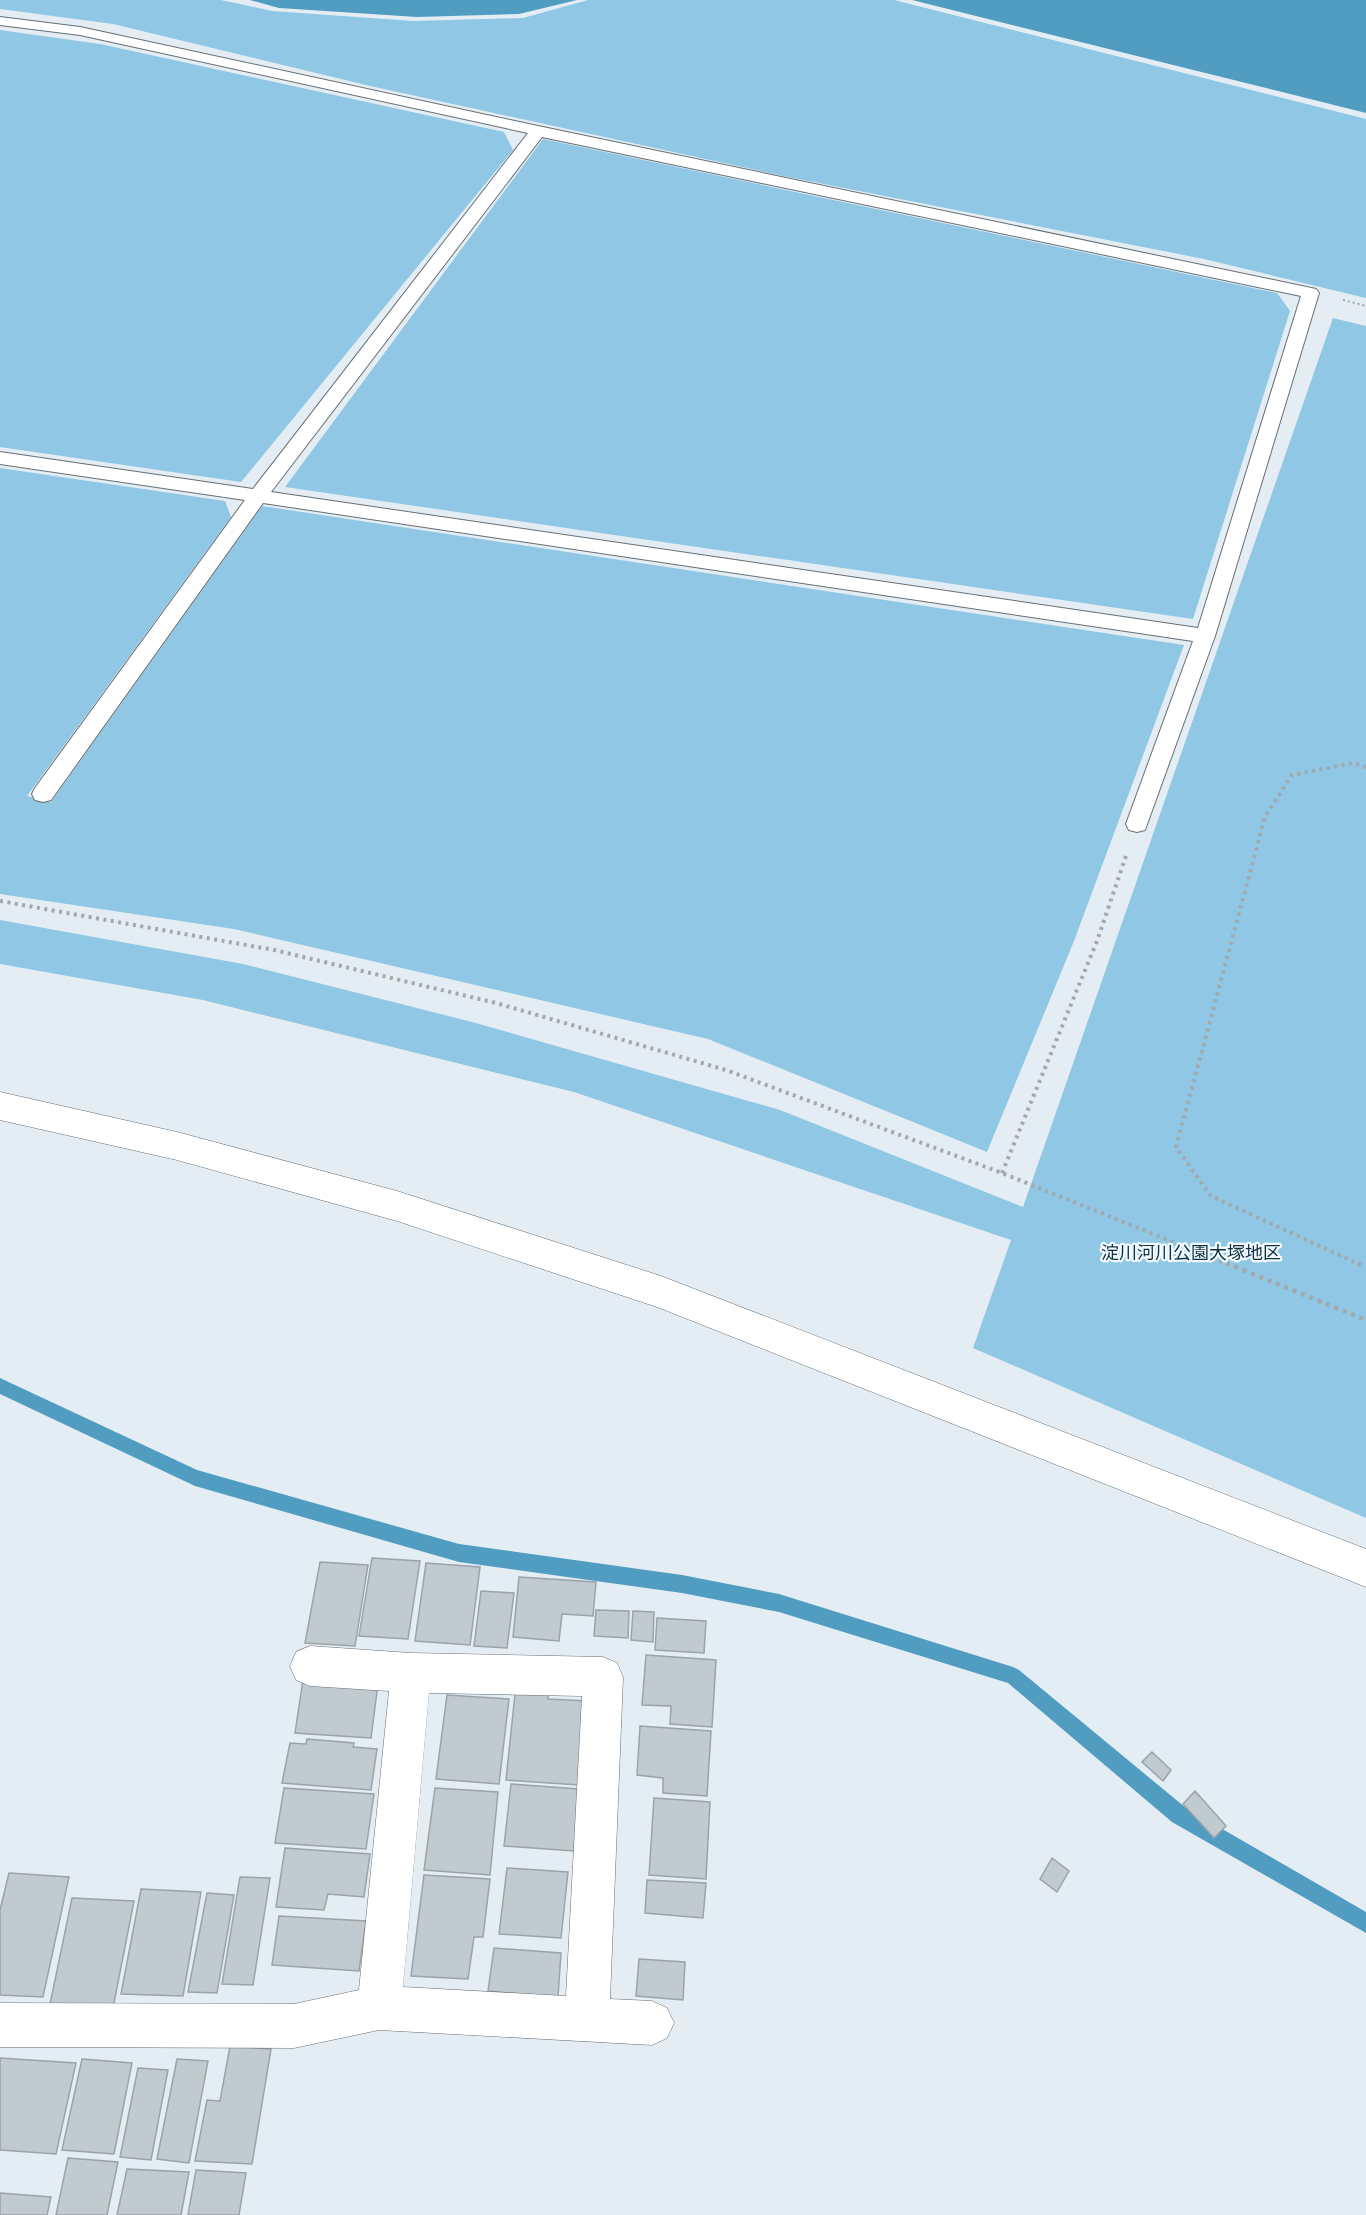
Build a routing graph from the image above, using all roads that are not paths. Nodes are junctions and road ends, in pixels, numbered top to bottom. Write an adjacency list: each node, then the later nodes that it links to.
1 (0, 21): 2 (lane)
2 (538, 131): 4 (lane); 5 (lane)
3 (0, 458): 4 (lane)
4 (258, 496): 5 (lane); 6 (lane)
5 (1205, 636): 7 (lane)
6 (43, 794)
7 (1137, 824)
8 (0, 1107): 9 (street)
9 (1366, 1568)
10 (310, 1666): 11 (street)
11 (411, 1673): 12 (street); 13 (street)
12 (379, 2008): 13 (street); 15 (street)
13 (587, 2019): 14 (street)
14 (652, 2023)
15 (0, 2025)

